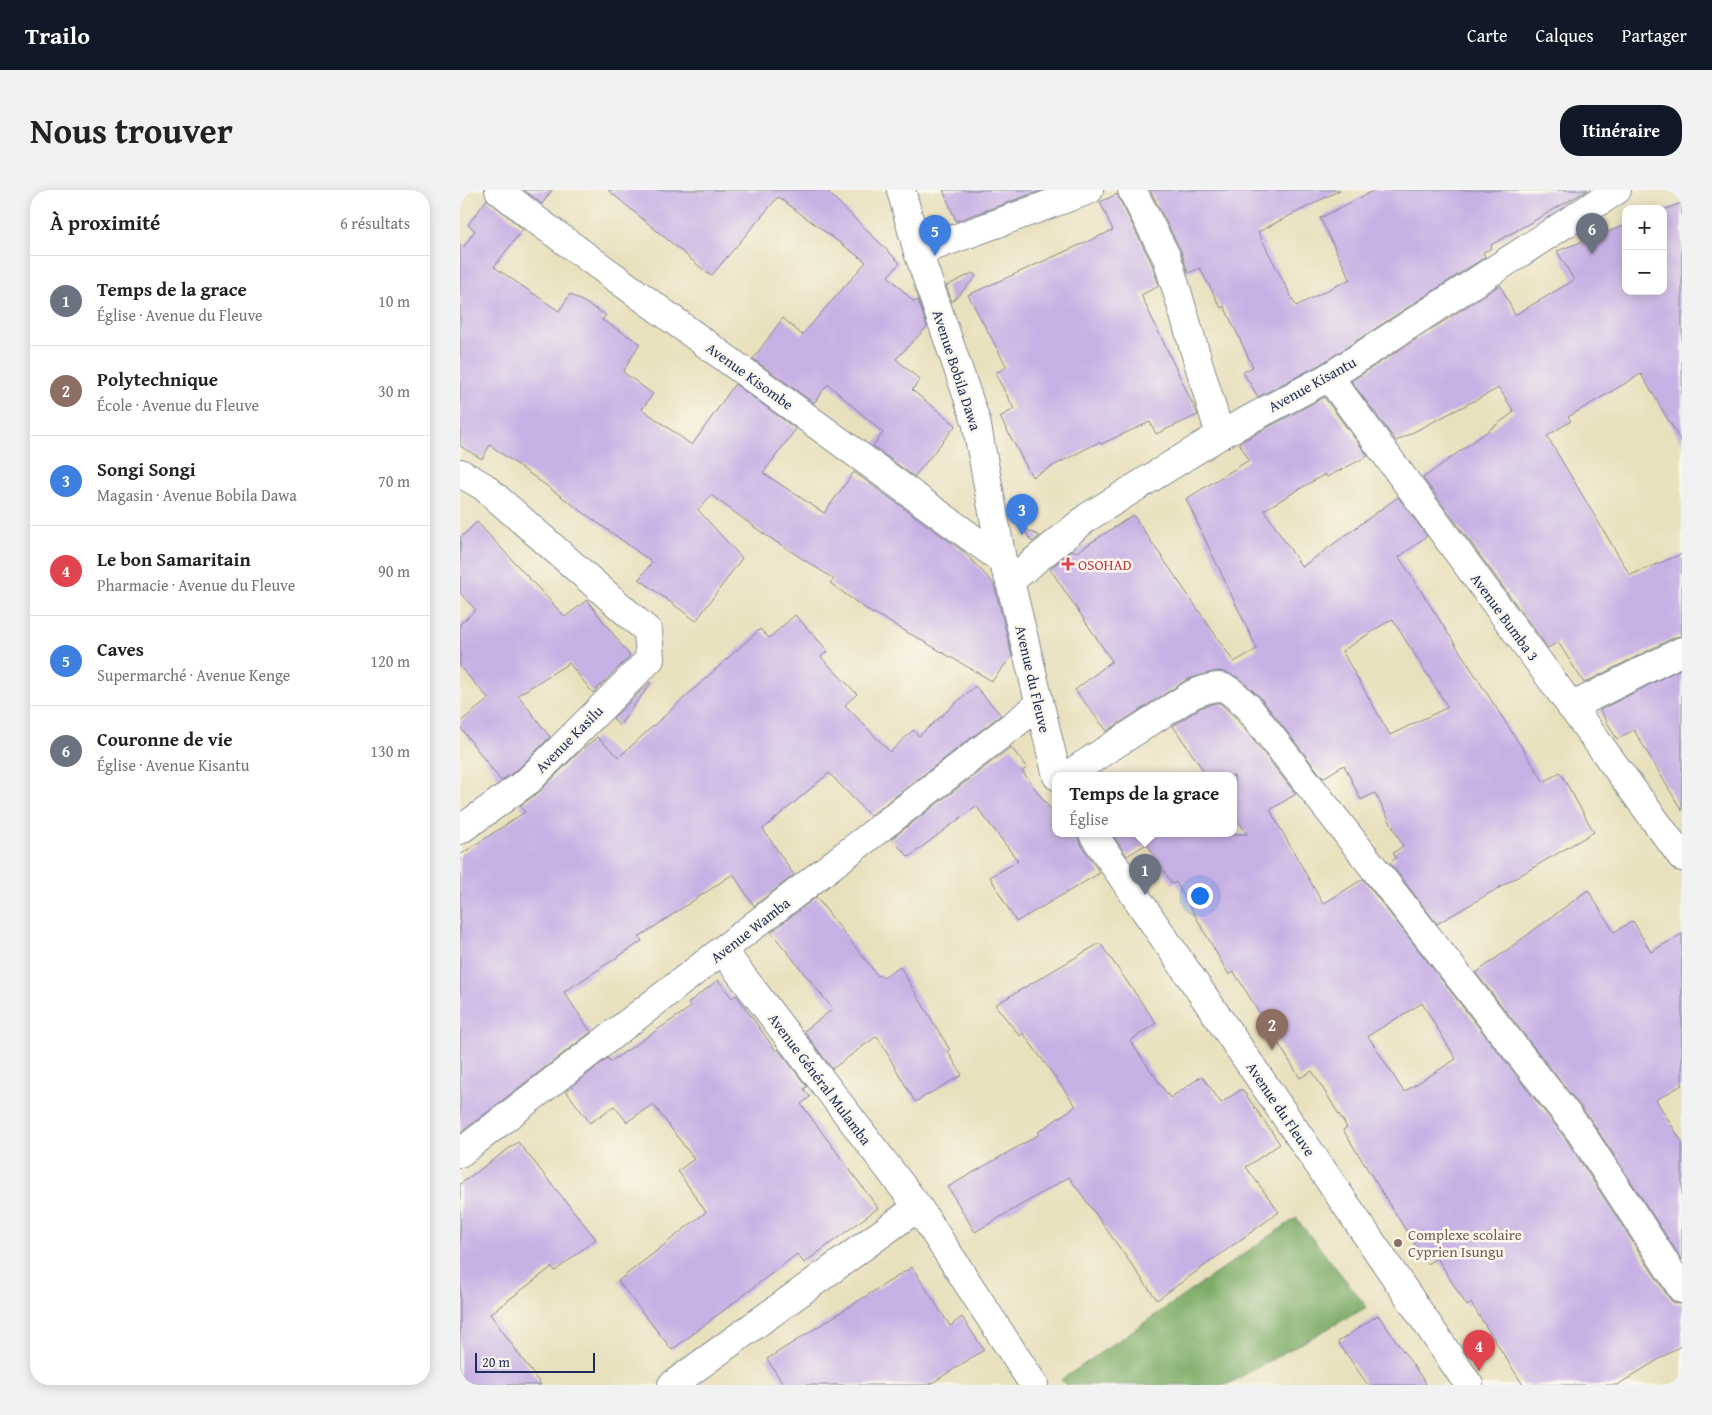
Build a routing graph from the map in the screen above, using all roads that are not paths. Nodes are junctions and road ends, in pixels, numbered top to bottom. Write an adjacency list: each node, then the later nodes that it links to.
1 (499, 190): 10 (street, Avenue Kisombe)
2 (901, 190): 6 (street, Avenue Bobila Dawa)
3 (1090, 190): 6 (street)
4 (1132, 190): 8 (street)
5 (1617, 190): 7 (street, Avenue Kisantu)
6 (918, 252): 10 (street, Avenue Bobila Dawa)
7 (1329, 377): 8 (street, Avenue Kisantu); 13 (street, Avenue Bumba 3)
8 (1220, 435): 10 (street, Avenue Kisantu)
9 (460, 473): 16 (street, Avenue Kasilu)
10 (1006, 571): 12 (street, Avenue du Fleuve)
11 (1682, 651): 13 (street)
12 (1039, 705): 14 (street, Avenue du Fleuve); 19 (street, Avenue Wamba)
13 (1571, 707): 18 (street, Avenue Bumba 3)
14 (1055, 772)
15 (1072, 772): 22 (street)
16 (460, 830)
17 (1095, 837): 25 (street, Avenue du Fleuve)
18 (1682, 857)
19 (723, 951): 20 (street, Avenue Wamba); 21 (street, Avenue Général Mulamba)
20 (460, 1153)
21 (918, 1208): 23 (street); 24 (street, Avenue Général Mulamba)
22 (1682, 1289)
23 (672, 1385)
24 (1034, 1385)
25 (1469, 1385)

